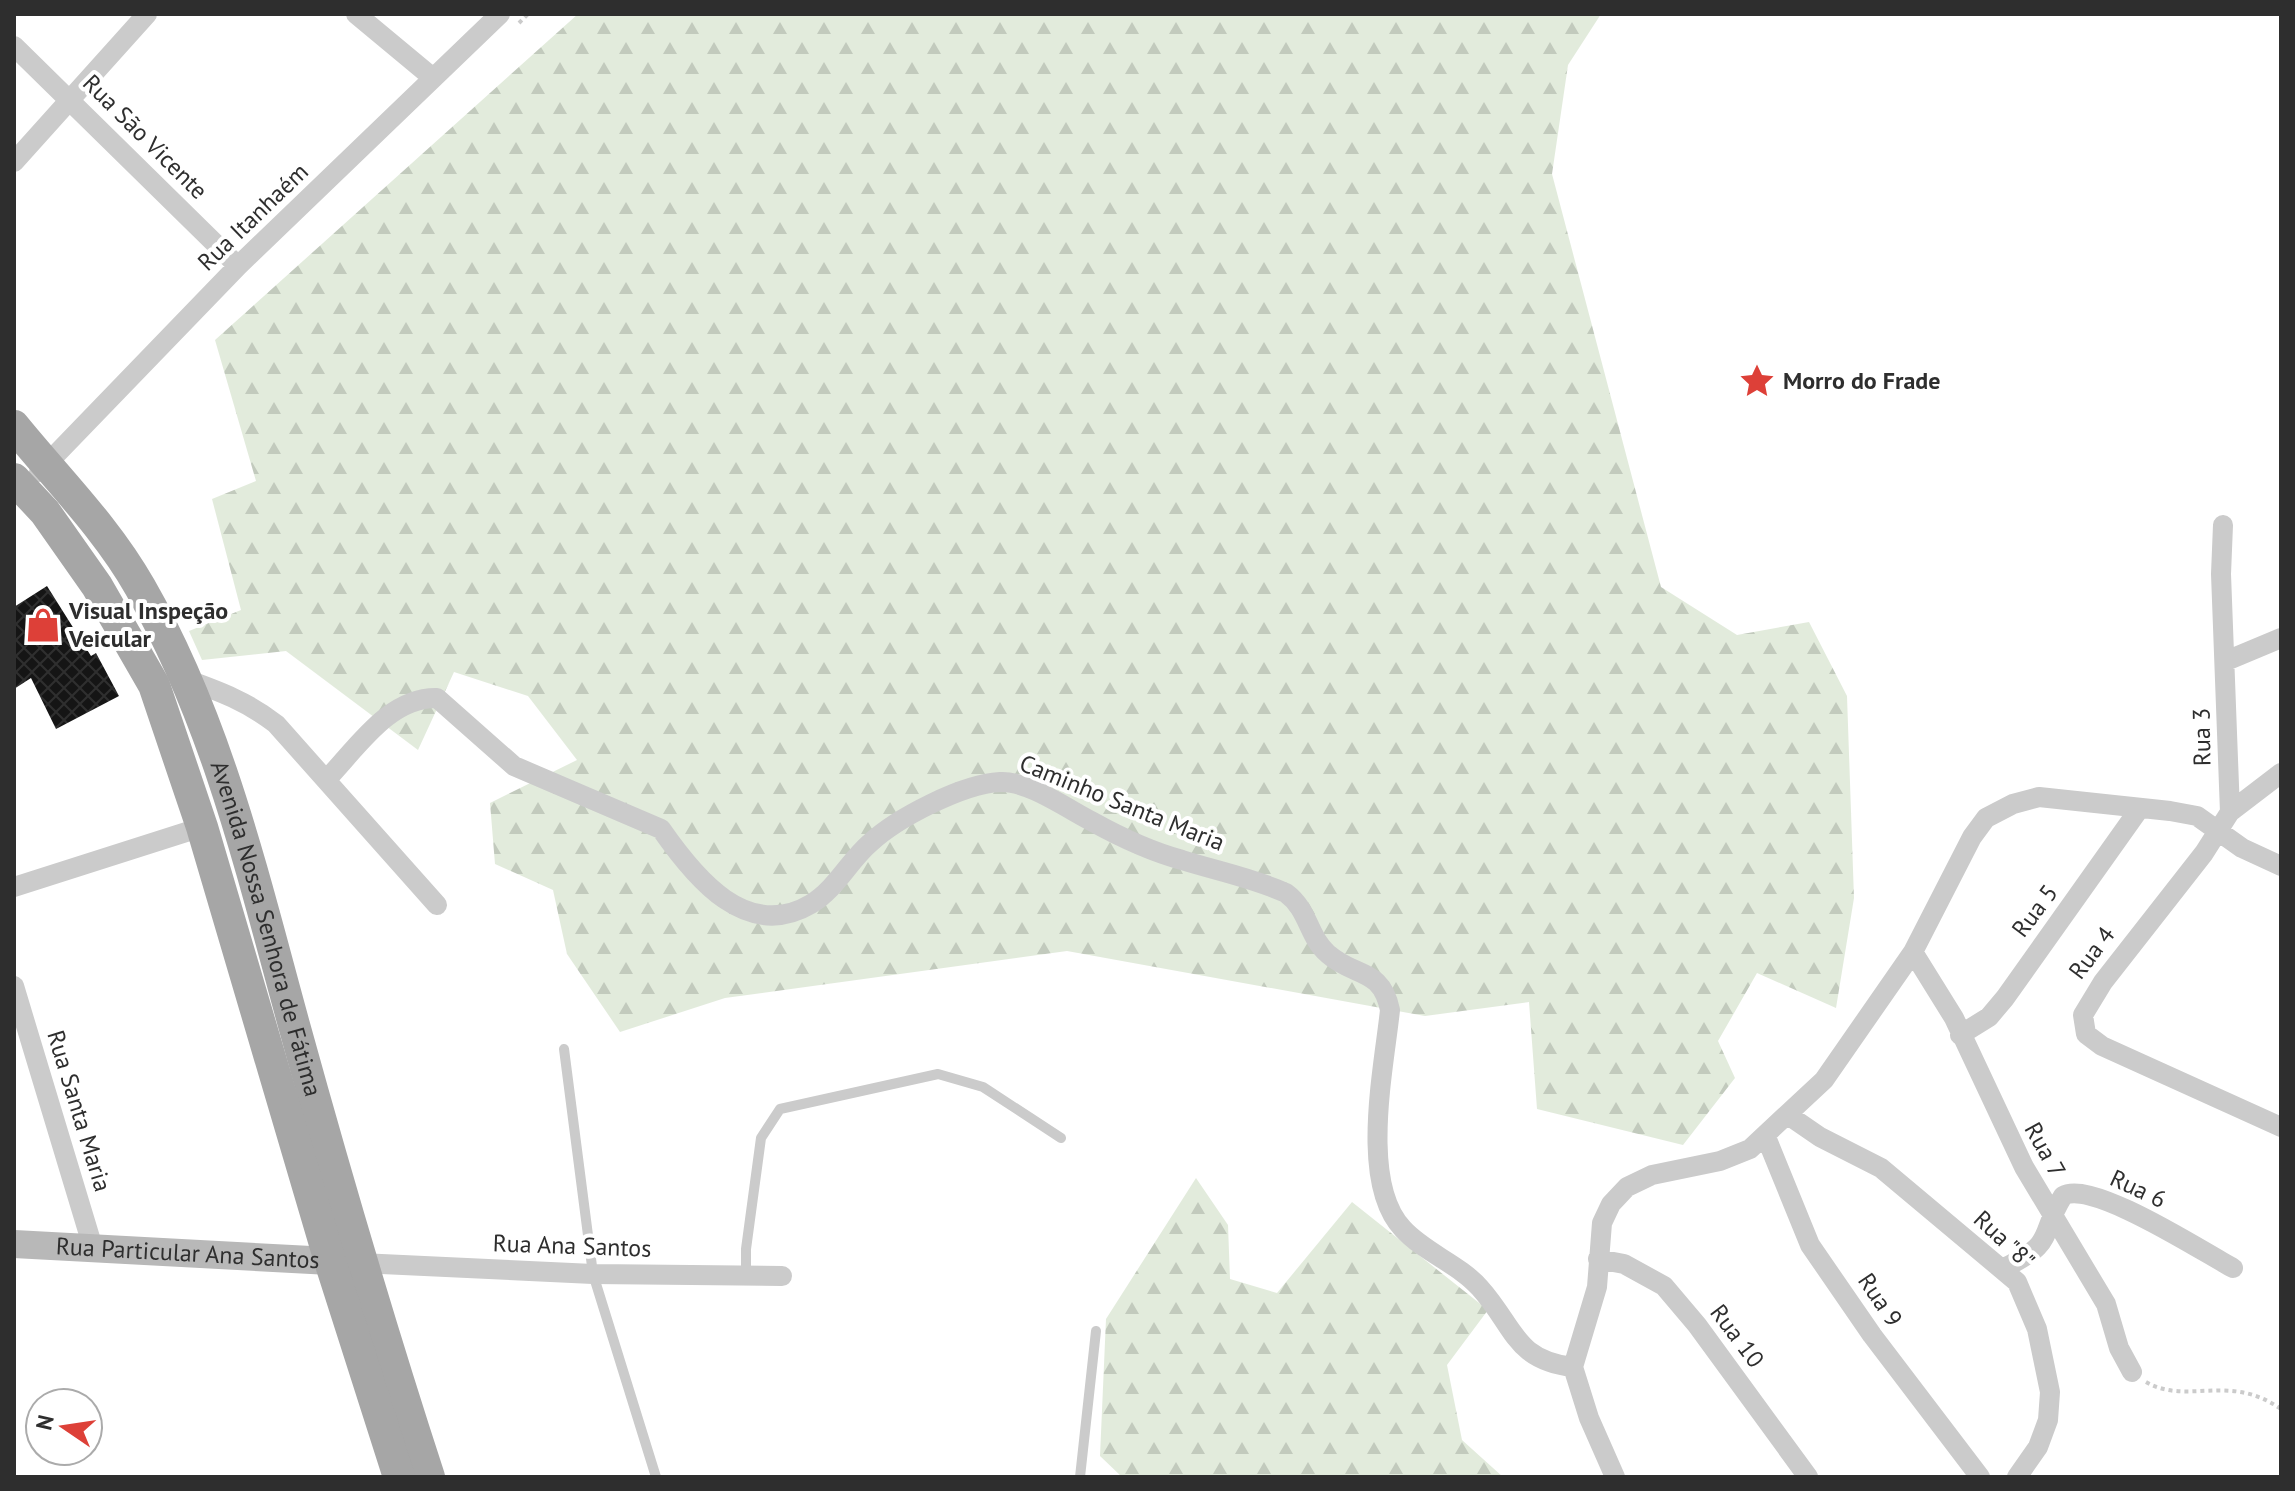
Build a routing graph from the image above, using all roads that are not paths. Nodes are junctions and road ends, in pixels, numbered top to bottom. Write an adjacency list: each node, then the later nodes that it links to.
1 (147, 14): 6 (street)
2 (356, 14): 5 (street)
3 (500, 14): 5 (street, Rua Itanhaém)
4 (14, 46): 6 (street, Rua São Vicente)
5 (433, 78): 8 (street, Rua Itanhaém)
6 (70, 99): 7 (street); 8 (street, Rua São Vicente)
7 (14, 162)
8 (238, 266): 10 (street, Rua Itanhaém)
9 (14, 426): 10 (main road, Avenida Nossa Senhora de Fátima)
10 (48, 464): 11 (street, Rua Itanhaém); 15 (main road, Avenida Nossa Senhora de Fátima)
11 (17, 489): 20 (main road, Avenida Nossa Senhora de Fátima)
12 (2223, 525): 14 (street, Rua 3)
13 (2281, 638): 14 (street)
14 (2226, 661): 19 (street, Rua 3)
15 (185, 679): 17 (street); 37 (main road, Avenida Nossa Senhora de Fátima)
16 (2281, 773): 19 (street)
17 (326, 780): 24 (street); 44 (street, Caminho Santa Maria)
18 (2140, 808): 21 (street); 25 (street); 27 (street, Rua 5)
19 (2230, 812): 21 (street, Rua 4)
20 (202, 827): 23 (street); 37 (main road, Avenida Nossa Senhora de Fátima)
21 (2219, 832): 22 (street); 30 (street, Rua 4)
22 (2281, 866)
23 (14, 887)
24 (437, 905)
25 (1913, 952): 27 (street, Rua 7); 29 (street)
26 (14, 986): 35 (street, Rua Santa Maria)
27 (1960, 1035): 33 (street, Rua 7)
28 (564, 1049): 40 (lane)
29 (1788, 1115): 31 (street); 38 (street, Rua "8")
30 (2281, 1127)
31 (1766, 1137): 36 (street); 52 (street, Rua 9)
32 (1061, 1138): 41 (lane)
33 (2054, 1216): 38 (street, Rua 6); 39 (street, Rua 6); 45 (street, Rua 7)
34 (14, 1244): 35 (main road, Rua Particular Ana Santos)
35 (94, 1251): 37 (main road, Rua Particular Ana Santos)
36 (1598, 1259): 44 (street); 51 (street, Rua 10)
37 (345, 1262): 40 (street, Rua Ana Santos); 46 (main road, Avenida Nossa Senhora de Fátima); 47 (main road, Avenida Nossa Senhora de Fátima)
38 (2004, 1268): 53 (street, Rua "8")
39 (2233, 1268)
40 (593, 1274): 41 (street, Rua Ana Santos); 48 (lane)
41 (746, 1275): 42 (street, Rua Ana Santos)
42 (782, 1276)
43 (1096, 1331): 49 (lane)
44 (1573, 1367): 50 (street)
45 (2132, 1372)
46 (399, 1477)
47 (429, 1477)
48 (656, 1477)
49 (1080, 1477)
50 (1615, 1477)
51 (1808, 1477)
52 (1980, 1477)
53 (2017, 1477)

